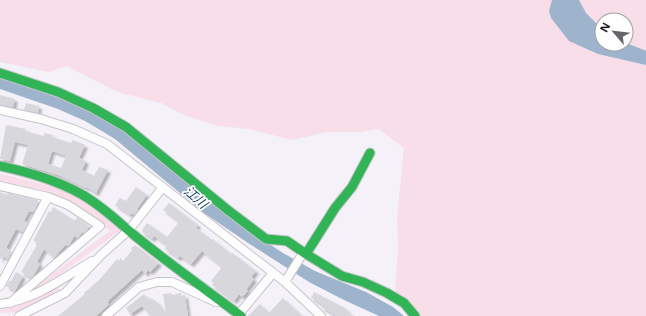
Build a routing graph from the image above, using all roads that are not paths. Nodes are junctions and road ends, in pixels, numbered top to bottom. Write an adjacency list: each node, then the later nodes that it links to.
1 (0, 73): 9 (street)
2 (0, 110): 6 (street)
3 (370, 153): 9 (street)
4 (0, 166): 8 (street)
5 (0, 186): 7 (street)
6 (163, 188): 8 (street); 11 (street)
7 (48, 198): 13 (street); 14 (street)
8 (129, 230): 10 (street); 16 (street)
9 (305, 253): 12 (street); 21 (street)
10 (102, 255): 14 (street); 18 (street)
11 (273, 273): 12 (street); 17 (street)
12 (286, 282): 20 (street)
13 (0, 286)
14 (10, 303): 15 (street)
15 (0, 304)
16 (230, 308): 17 (street); 19 (street)
17 (239, 315)
18 (19, 316)
19 (106, 316)
20 (321, 316)
21 (415, 316)

